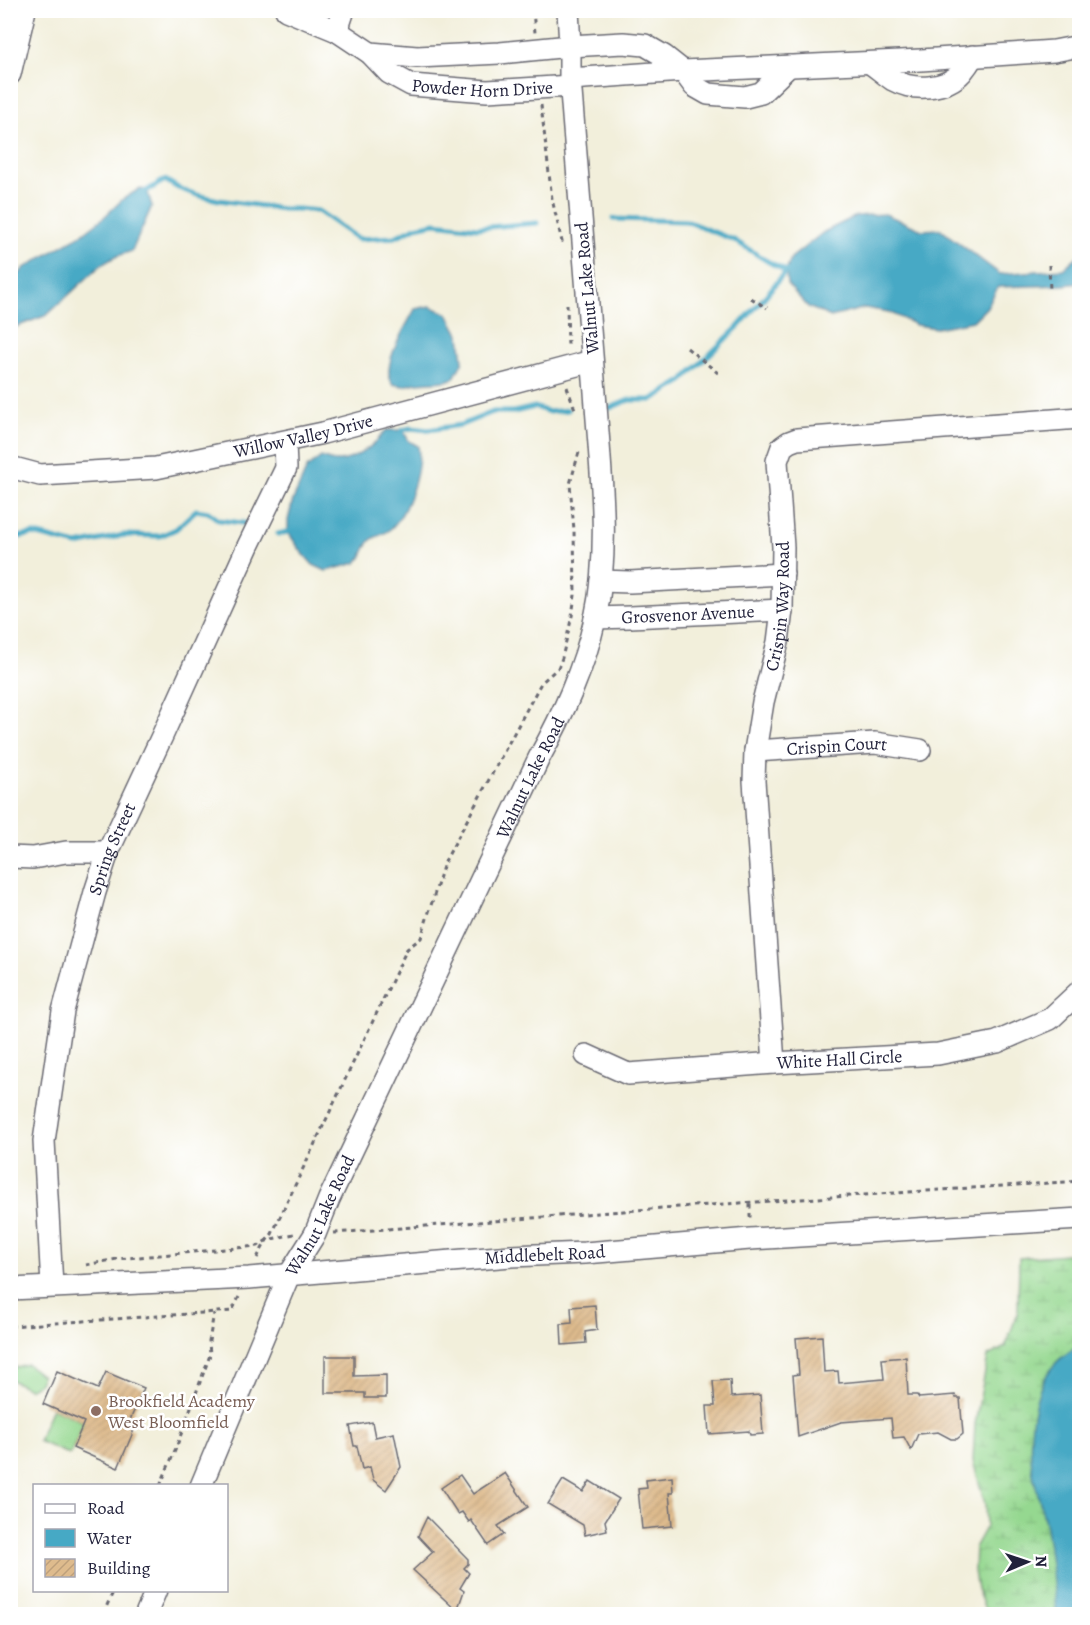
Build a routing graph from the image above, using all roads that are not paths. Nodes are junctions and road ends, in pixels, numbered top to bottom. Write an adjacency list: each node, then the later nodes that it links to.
1 (25, 10): 11 (street)
2 (286, 10): 5 (street, Powder Horn Drive)
3 (344, 10): 5 (street)
4 (568, 10): 6 (street, Walnut Lake Road)
5 (337, 31): 8 (street, Powder Horn Drive)
6 (570, 46): 8 (street, Powder Horn Drive); 10 (street, Powder Horn Drive); 12 (street, Walnut Lake Road)
7 (1080, 46): 9 (street, Powder Horn Drive)
8 (370, 53): 12 (street, Powder Horn Drive)
9 (789, 66): 10 (street, Powder Horn Drive); 10 (street, Powder Horn Drive)
10 (683, 71): 12 (street, Powder Horn Drive)
11 (10, 74)
12 (570, 82): 13 (street, Walnut Lake Road)
13 (592, 361): 15 (street, Willow Valley Drive); 18 (street, Walnut Lake Road)
14 (1080, 418): 17 (street, Crispin Way Road)
15 (285, 442): 16 (street, Willow Valley Drive); 23 (street, Spring Street)
16 (10, 467)
17 (783, 574): 18 (street, Grosvenor Avenue); 19 (street, Crispin Way Road)
18 (601, 581): 20 (street, Walnut Lake Road)
19 (782, 610): 20 (street, Grosvenor Avenue); 22 (street, Crispin Way Road)
20 (595, 618): 29 (street, Walnut Lake Road)
21 (920, 750): 22 (street, Crispin Court)
22 (755, 751): 27 (street, Crispin Way Road)
23 (108, 852): 24 (street); 30 (street, Spring Street)
24 (10, 857)
25 (1080, 991): 27 (street, White Hall Circle)
26 (586, 1055): 27 (street, White Hall Circle)
27 (774, 1063)
28 (1080, 1219): 29 (street, Middlebelt Road)
29 (289, 1275): 30 (street, Middlebelt Road); 32 (street, Walnut Lake Road)
30 (52, 1286): 31 (street, Middlebelt Road)
31 (10, 1289)
32 (201, 1484)
33 (155, 1592): 34 (street)
34 (146, 1614)

